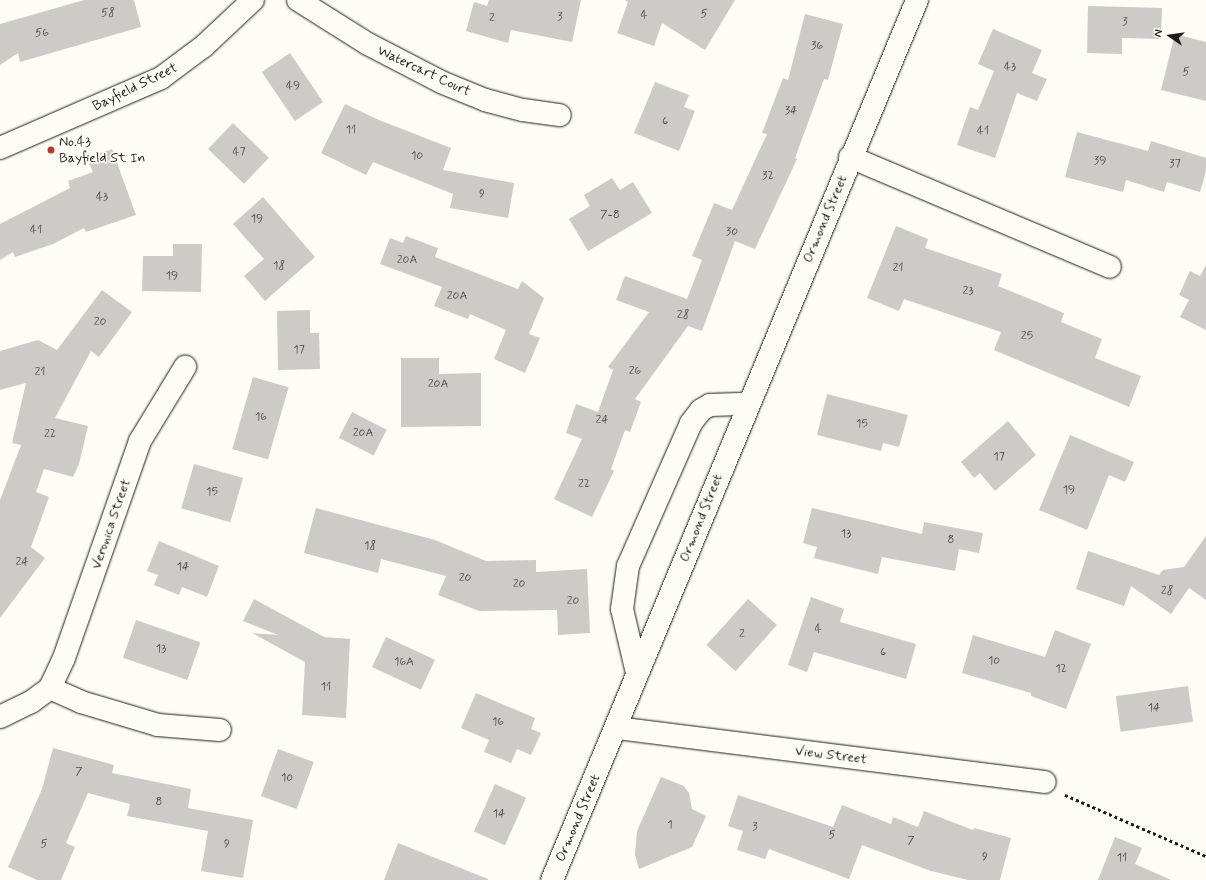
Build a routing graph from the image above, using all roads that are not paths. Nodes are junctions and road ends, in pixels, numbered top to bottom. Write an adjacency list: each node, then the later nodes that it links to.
1 (253, 0): 5 (street, Bayfield Street)
2 (298, 0): 4 (street, Watercart Court)
3 (917, 0): 6 (street, Ormond Street)
4 (560, 115)
5 (0, 148)
6 (850, 157): 7 (street, Ormond Street); 9 (street, Ormond Street)
7 (1110, 268)
8 (185, 367): 11 (street, Veronica Street)
9 (748, 404): 10 (street, Ormond Street); 10 (street)
10 (637, 673): 13 (street, Ormond Street)
11 (50, 688): 12 (street, Veronica Street); 14 (street)
12 (0, 717)
13 (617, 728): 15 (street, View Street); 16 (street, Ormond Street)
14 (220, 730)
15 (1045, 782)
16 (552, 880)

